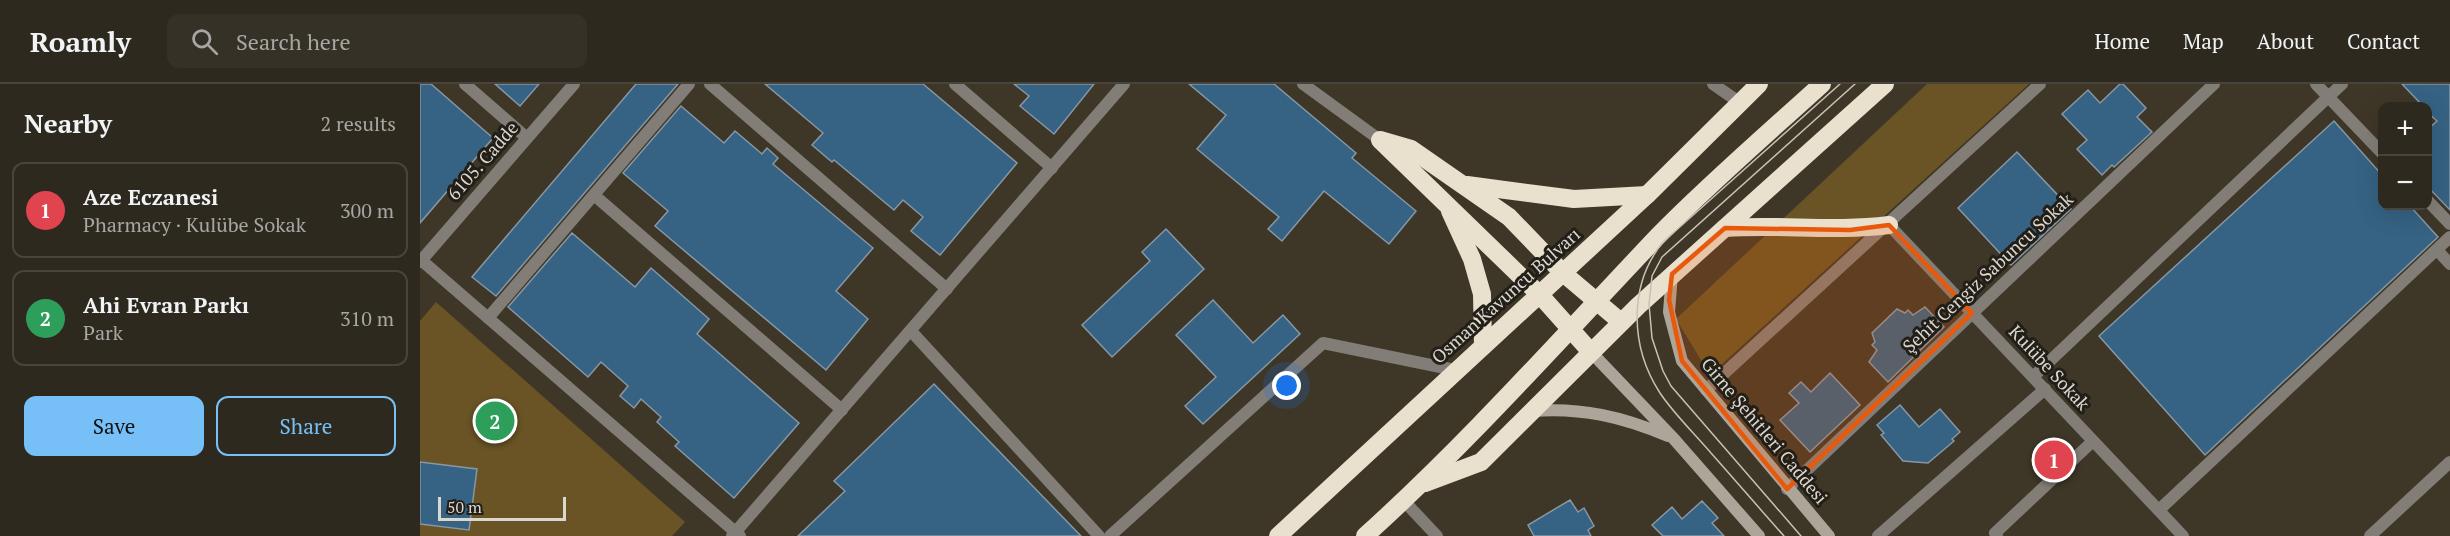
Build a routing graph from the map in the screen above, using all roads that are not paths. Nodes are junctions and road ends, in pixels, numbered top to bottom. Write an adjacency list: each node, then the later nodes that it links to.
1 (465, 84): 18 (street)
2 (574, 84): 18 (street, 6105. Cadde)
3 (689, 84): 23 (street)
4 (710, 84): 36 (street)
5 (955, 84): 21 (street)
6 (1124, 84): 21 (street)
7 (1303, 84): 19 (street)
8 (1713, 84): 17 (street)
9 (1759, 84): 17 (highway, Osman Kavuncu Bulvarı)
10 (1822, 84): 38 (highway)
11 (1885, 84): 29 (highway)
12 (2040, 84): 28 (street)
13 (2214, 84): 39 (street, Şehit Cengiz Sabuncu Sokak)
14 (2316, 84): 16 (street)
15 (2342, 84): 16 (street)
16 (2329, 97): 20 (street); 47 (street)
17 (1739, 102): 24 (highway, Osman Kavuncu Bulvarı)
18 (527, 138): 32 (street, 6105. Cadde)
19 (1380, 140): 22 (highway); 25 (highway)
20 (2378, 149)
21 (1052, 168): 36 (street)
22 (1462, 184): 24 (highway); 34 (highway)
23 (594, 195): 40 (street); 50 (street)
24 (1647, 195): 34 (highway, Osman Kavuncu Bulvarı)
25 (1448, 204): 37 (highway); 44 (highway)
26 (2432, 206): 27 (street)
27 (2450, 224)
28 (1889, 225): 29 (highway); 39 (street, Kulübe Sokak); 49 (street)
29 (1725, 228): 35 (highway)
30 (2450, 237): 31 (street)
31 (2437, 250): 33 (street); 58 (street)
32 (420, 261): 40 (street)
33 (2450, 264)
34 (1563, 273): 37 (highway, Osman Kavuncu Bulvarı); 38 (highway)
35 (1672, 274): 41 (highway); 49 (street, Girne Şehitleri Caddesi)
36 (947, 289): 43 (street)
37 (1540, 295): 42 (highway); 44 (highway, Osman Kavuncu Bulvarı)
38 (1599, 302): 41 (highway); 42 (highway)
39 (1972, 313): 47 (street, Kulübe Sokak); 56 (street, Şehit Cengiz Sabuncu Sokak)
40 (488, 318): 60 (street)
41 (1621, 322): 45 (highway)
42 (1571, 330): 45 (highway); 55 (highway)
43 (910, 331): 50 (street); 61 (street)
44 (1483, 344): 46 (highway, Osman Kavuncu Bulvarı)
45 (1590, 351): 51 (highway); 52 (street)
46 (1455, 370): 62 (street); 63 (highway, Osman Kavuncu Bulvarı)
47 (2033, 377): 48 (street, Kulübe Sokak)
48 (2045, 389): 53 (street, Kulübe Sokak); 68 (street)
49 (1706, 390): 56 (street, Girne Şehitleri Caddesi)
50 (842, 410): 60 (street)
51 (1532, 411): 52 (street); 55 (highway)
52 (1674, 439): 66 (street)
53 (2093, 441): 58 (street, Kulübe Sokak); 59 (street)
54 (2450, 462): 70 (street)
55 (1419, 485): 57 (highway)
56 (1787, 489): 67 (street, Girne Şehitleri Caddesi)
57 (1404, 501): 64 (highway); 65 (street)
58 (2159, 510): 69 (street, Kulübe Sokak)
59 (1996, 534)
60 (736, 535)
61 (1099, 536)
62 (1110, 536)
63 (1278, 536)
64 (1365, 536)
65 (1437, 536)
66 (1759, 536)
67 (1829, 536)
68 (1878, 536)
69 (2183, 536)
70 (2370, 536)

